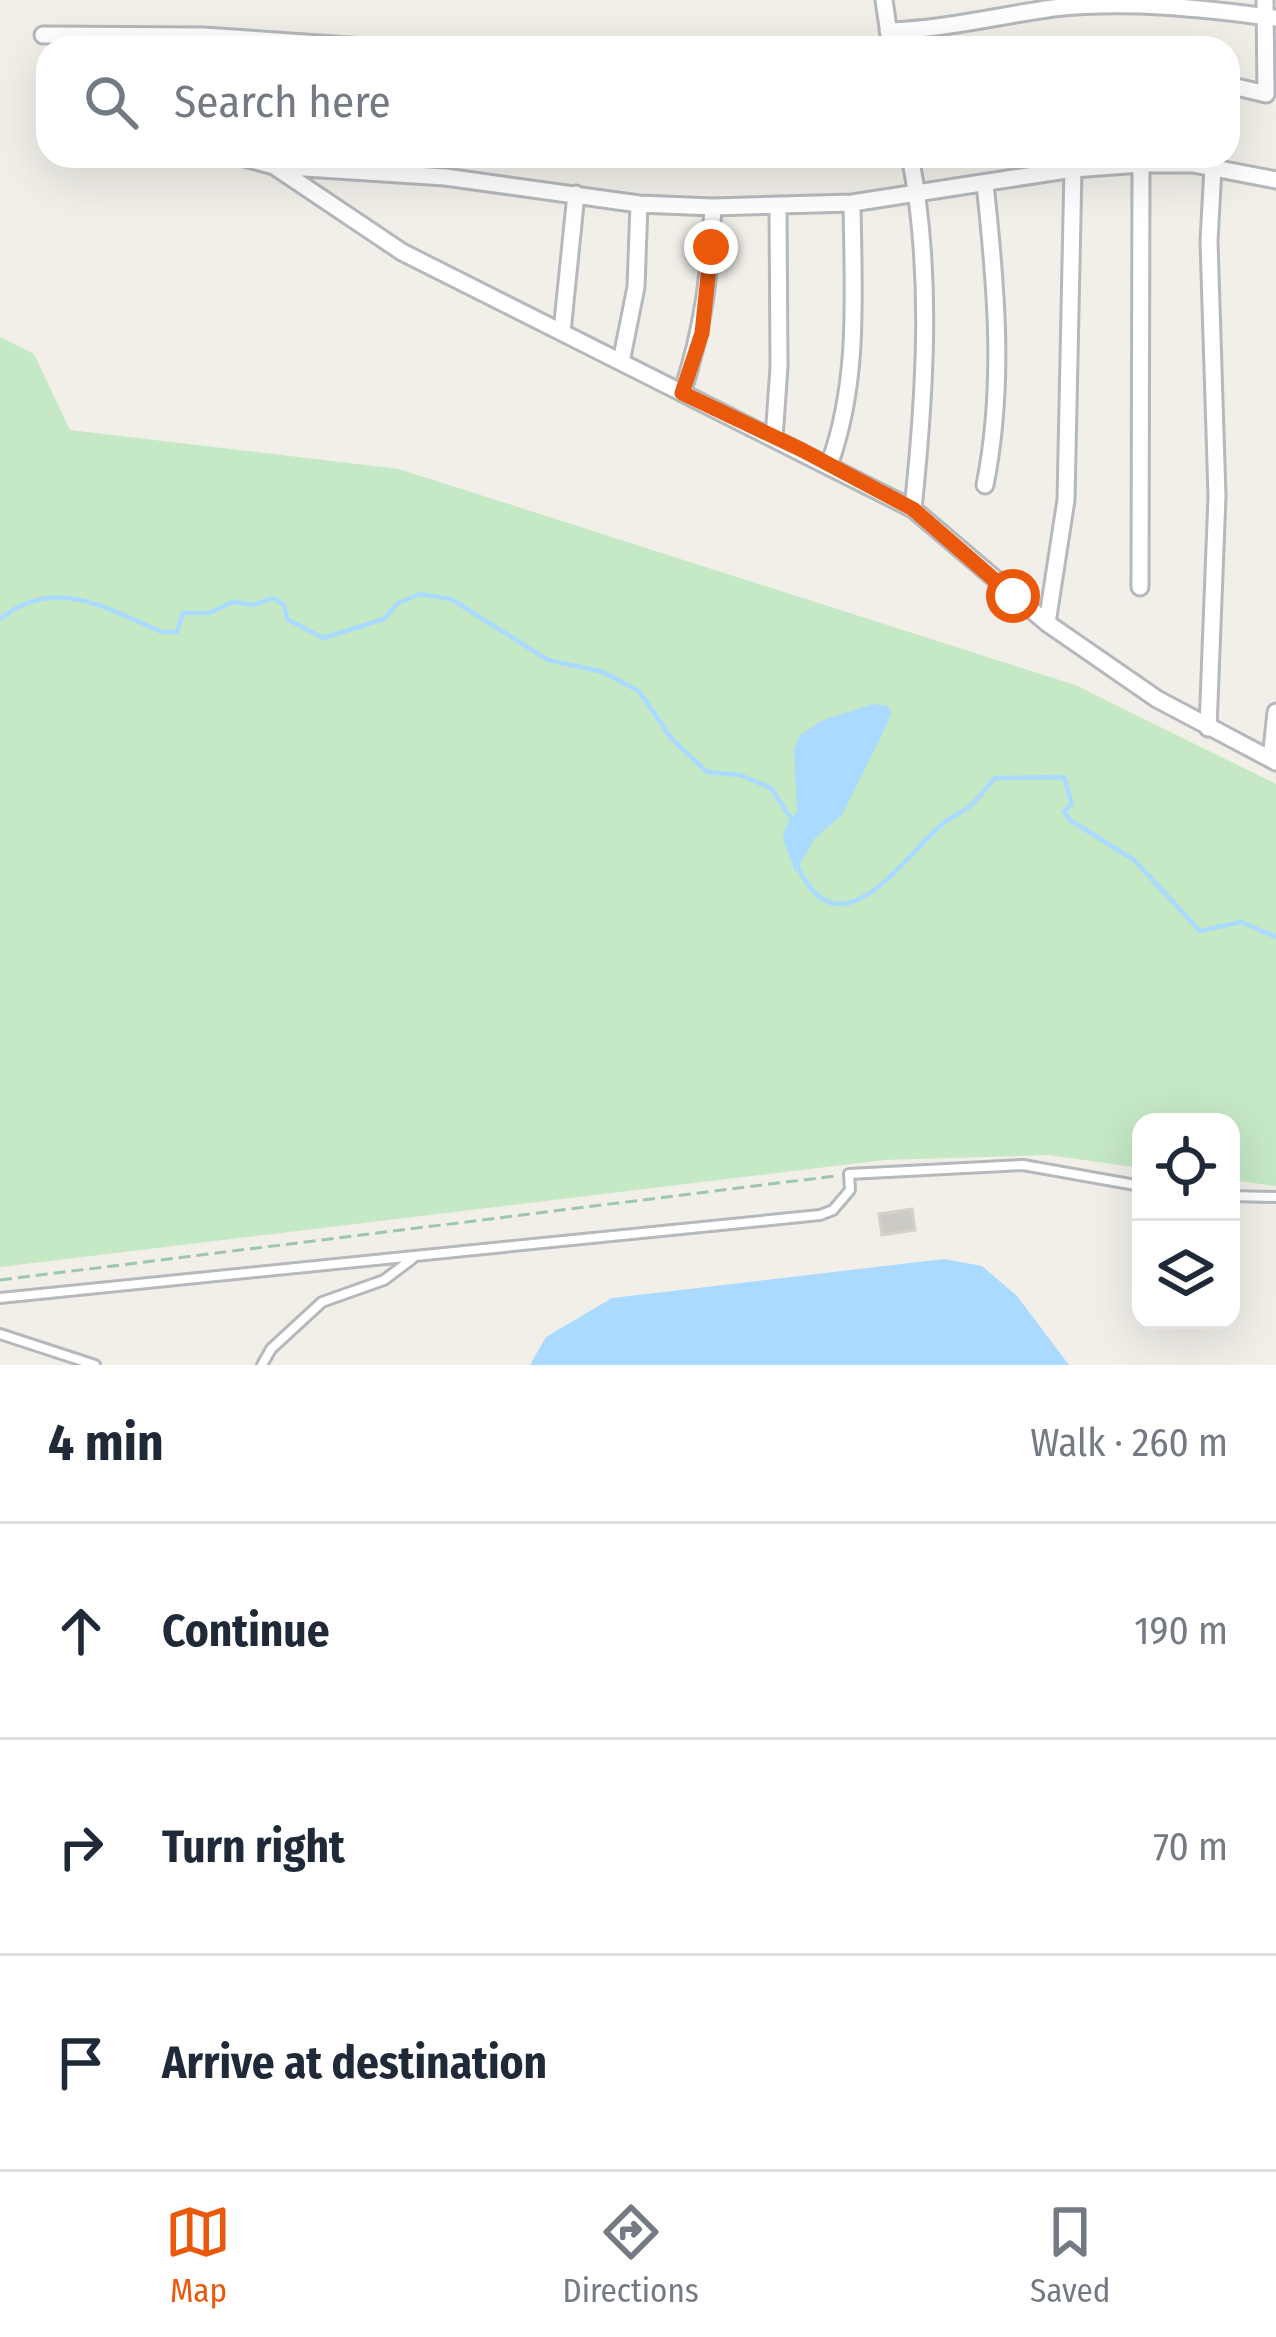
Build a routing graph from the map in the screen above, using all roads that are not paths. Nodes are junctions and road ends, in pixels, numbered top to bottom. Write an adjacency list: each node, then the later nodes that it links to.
1 (884, 0): 5 (street)
2 (1269, 12): 6 (street); 8 (street)
3 (43, 35): 4 (street)
4 (202, 36)
5 (889, 36)
6 (903, 36)
7 (1240, 88): 8 (street)
8 (1271, 94)
9 (277, 168): 25 (street)
10 (308, 168): 19 (street)
11 (913, 168): 20 (street)
12 (1096, 168): 16 (street)
13 (1141, 168): 32 (street)
14 (1213, 168): 35 (street)
15 (1218, 168): 17 (street)
16 (1073, 170): 18 (street); 33 (street)
17 (1276, 180)
18 (985, 184): 20 (street); 30 (street)
19 (575, 194): 22 (street); 25 (street)
20 (918, 194): 21 (street); 31 (street)
21 (852, 203): 24 (street); 29 (street)
22 (640, 205): 23 (street); 26 (street)
23 (713, 207): 24 (street); 27 (street)
24 (778, 207): 28 (street)
25 (562, 332): 26 (street)
26 (621, 362): 27 (street)
27 (682, 393): 28 (street)
28 (774, 438): 29 (street)
29 (829, 465): 31 (street)
30 (985, 485)
31 (913, 509): 33 (street)
32 (1140, 587)
33 (1047, 623): 35 (street)
34 (1276, 712): 36 (street)
35 (1208, 728): 36 (street)
36 (1273, 761)
37 (1132, 1184): 40 (lane)
38 (1240, 1196): 39 (lane)
39 (1276, 1197)
40 (414, 1258): 41 (lane); 44 (lane)
41 (0, 1298)
42 (0, 1334): 43 (lane)
43 (95, 1365)
44 (262, 1365)

